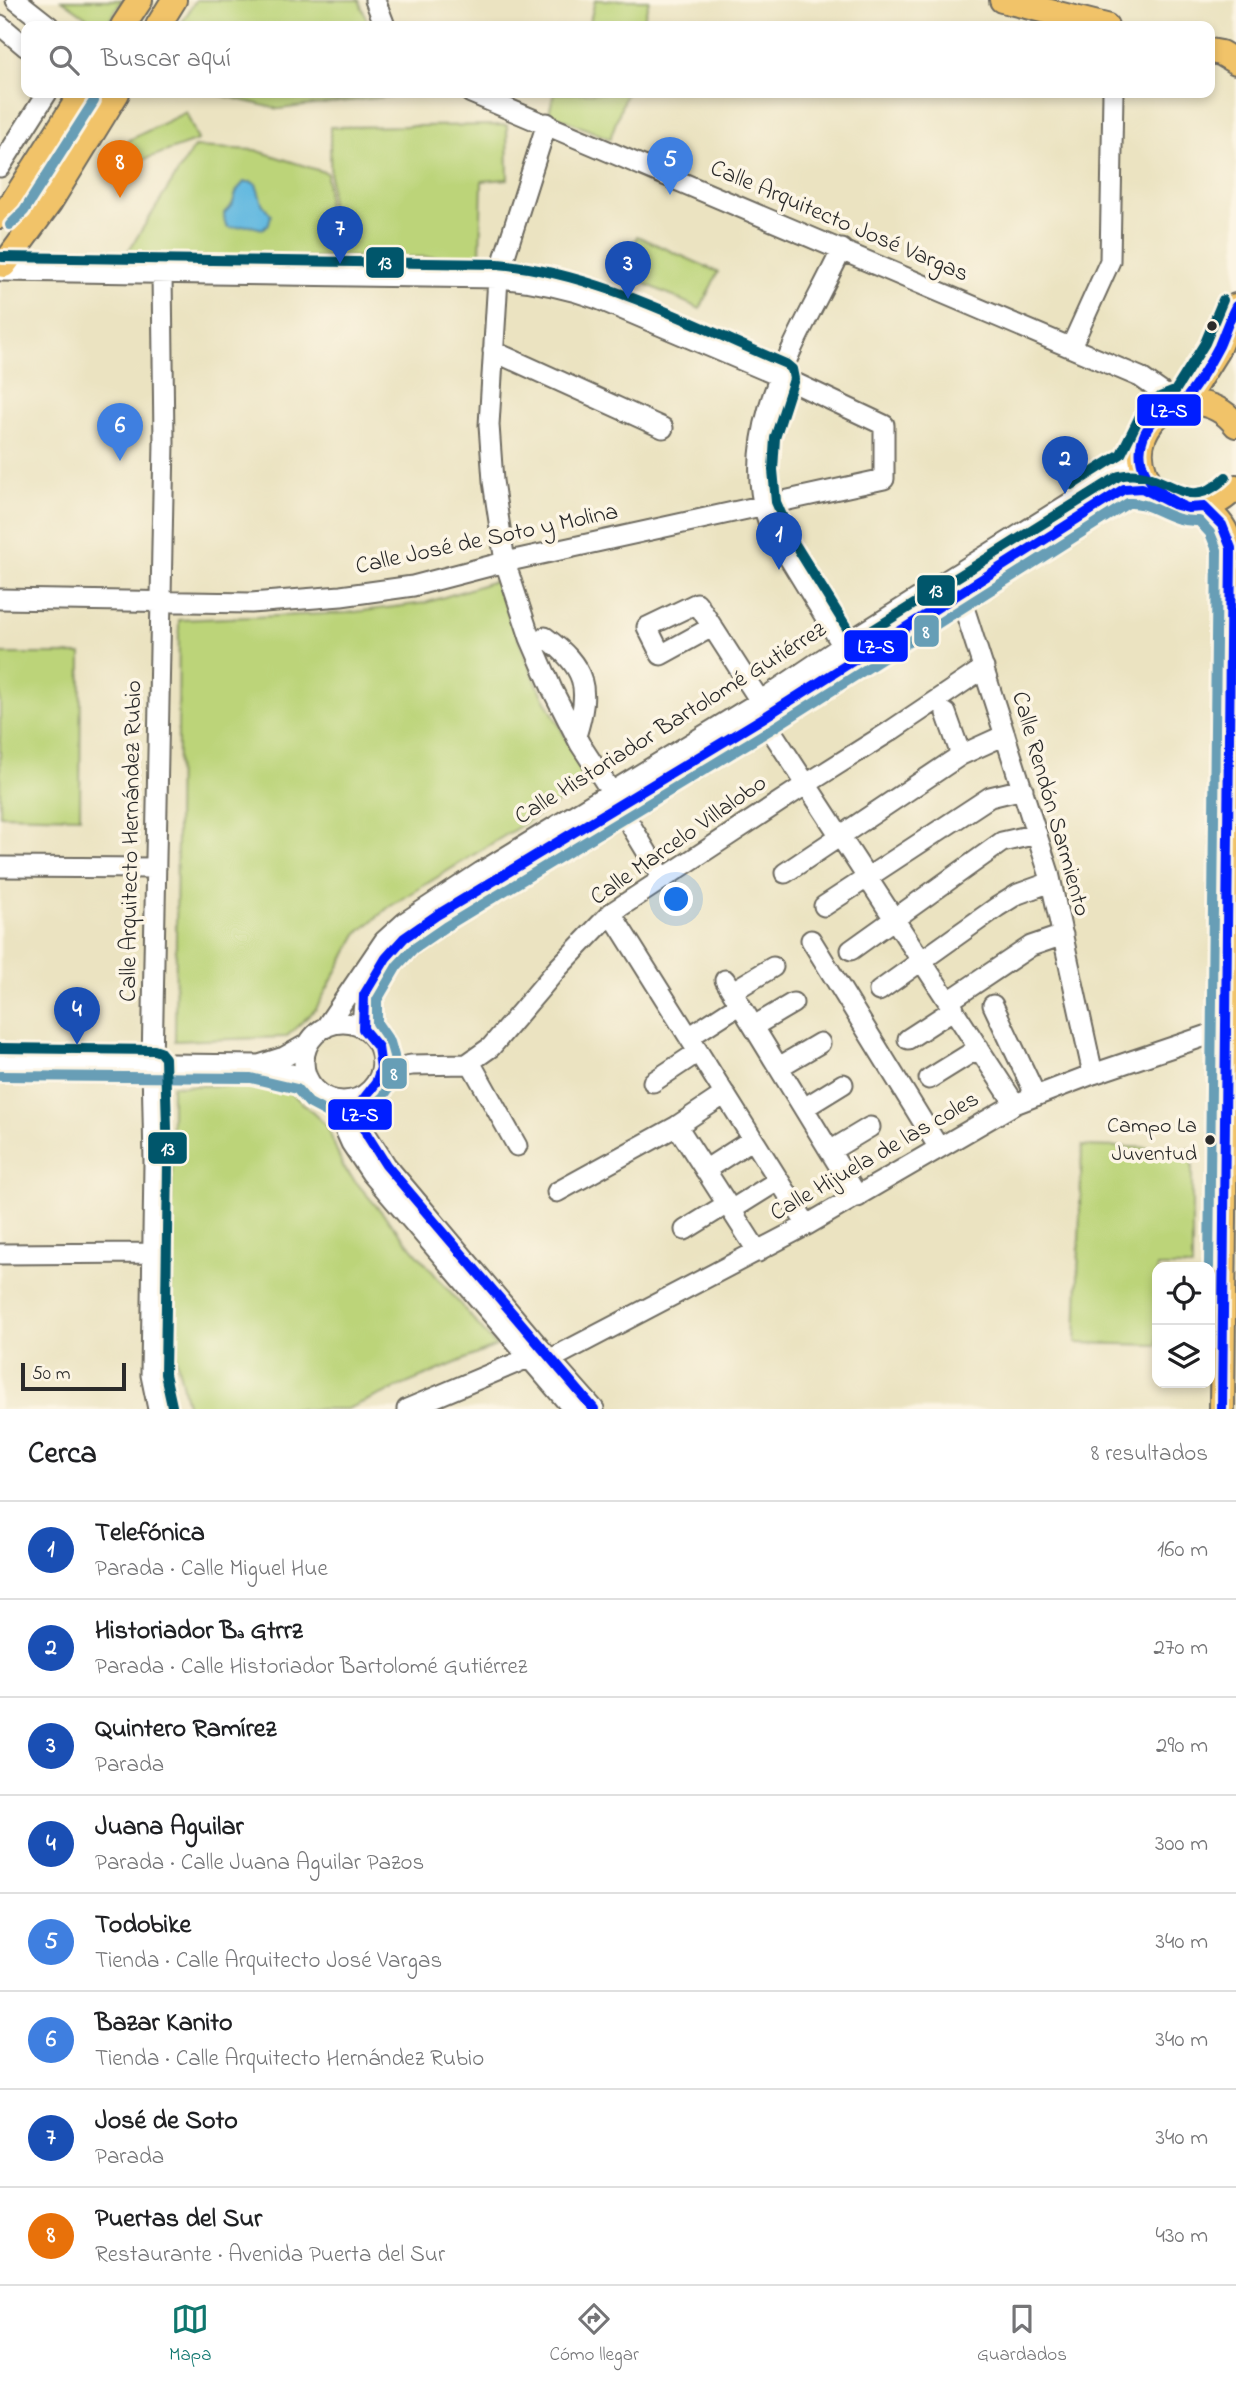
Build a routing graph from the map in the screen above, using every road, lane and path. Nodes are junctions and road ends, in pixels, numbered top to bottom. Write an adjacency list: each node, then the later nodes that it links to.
1 (16, 0): 6 (street)
2 (140, 0): 7 (main road)
3 (174, 0): 8 (main road)
4 (374, 0): 9 (street)
5 (1002, 0): 10 (main road)
6 (43, 21)
7 (126, 21)
8 (161, 21)
9 (383, 21)
10 (1086, 21)
11 (0, 24): 12 (street)
12 (21, 43)
13 (44, 98): 19 (street)
14 (79, 98): 20 (main road)
15 (114, 98): 22 (main road)
16 (484, 98): 18 (street, Calle Arquitecto José Vargas)
17 (1113, 98): 26 (street)
18 (547, 123): 21 (street, Calle Arquitecto José Vargas); 24 (street)
19 (0, 167)
20 (0, 216)
21 (842, 249): 26 (street, Calle Arquitecto José Vargas); 28 (street)
22 (2, 263): 23 (street)
23 (162, 274): 24 (street); 42 (street, Calle Arquitecto Hernández Rubio)
24 (498, 278): 27 (street); 28 (street)
25 (1236, 306): 30 (main road)
26 (1071, 347): 29 (street, Calle Arquitecto José Vargas)
27 (493, 351): 33 (street); 39 (street)
28 (780, 377): 37 (street); 37 (street, Calle José de Soto y Molina)
29 (1140, 377): 30 (street, Calle Arquitecto José Vargas); 31 (street)
30 (1182, 404): 31 (main road); 32 (main road)
31 (1153, 422): 34 (main road)
32 (1236, 425)
33 (663, 428)
34 (1141, 447): 36 (main road); 45 (street, Calle Historiador Bartolomé Gutiérrez)
35 (1236, 487): 38 (main road)
36 (1160, 496): 38 (main road); 40 (street, Calle Historiador Bartolomé Gutiérrez)
37 (762, 506): 39 (street, Calle José de Soto y Molina); 45 (street)
38 (1204, 507): 79 (main road)
39 (505, 562): 42 (street, Calle José de Soto y Molina); 50 (street)
40 (959, 592): 45 (street, Calle Historiador Bartolomé Gutiérrez); 46 (street, Calle Rendón Sarmiento)
41 (0, 599): 42 (street, Calle José de Soto y Molina)
42 (161, 602): 58 (street, Calle Arquitecto Hernández Rubio)
43 (712, 627): 47 (street)
44 (545, 637): 50 (street)
45 (846, 653): 47 (street, Calle Historiador Bartolomé Gutiérrez)
46 (984, 668): 49 (street, Calle Rendón Sarmiento); 52 (street, Calle Marcelo Villalobo)
47 (761, 709): 52 (street); 54 (street, Calle Historiador Bartolomé Gutiérrez)
48 (946, 713): 51 (street)
49 (1005, 735): 51 (street); 53 (street, Calle Rendón Sarmiento)
50 (576, 736): 54 (street)
51 (961, 755): 56 (street)
52 (805, 785): 56 (street); 60 (street, Calle Marcelo Villalobo)
53 (1023, 789): 55 (street, Calle Rendón Sarmiento); 61 (street)
54 (615, 799): 60 (street); 77 (street, Calle Historiador Bartolomé Gutiérrez); 78 (street, Calle Historiador Bartolomé Gutiérrez)
55 (1037, 834): 62 (street, Calle Rendón Sarmiento); 65 (street)
56 (839, 837): 59 (street); 61 (street)
57 (0, 867): 58 (street)
58 (156, 868): 87 (street, Calle Arquitecto Hernández Rubio)
59 (785, 873)
60 (662, 877): 64 (street, Calle Marcelo Villalobo)
61 (867, 878): 63 (street); 65 (street)
62 (1051, 882): 66 (street, Calle Rendón Sarmiento); 69 (street)
63 (824, 906)
64 (611, 913): 83 (street); 86 (street, Calle Marcelo Villalobo)
65 (893, 919): 68 (street); 69 (street)
66 (1063, 935): 74 (street); 91 (street, Calle Rendón Sarmiento)
67 (811, 940): 106 (street)
68 (851, 950)
69 (922, 960): 71 (street); 74 (street)
70 (773, 967): 72 (street)
71 (879, 991)
72 (733, 992): 76 (street); 83 (street)
73 (793, 1003): 76 (street)
74 (951, 1005): 80 (street); 84 (street)
75 (993, 1005): 98 (street)
76 (754, 1026): 89 (street)
77 (325, 1027): 78 (street); 81 (street, Calle Historiador Bartolomé Gutiérrez)
78 (363, 1029): 90 (street)
79 (1231, 1029): 91 (street, Calle Hijuela de las coles); 124 (main road)
80 (908, 1039)
81 (309, 1043): 88 (street, Calle Historiador Bartolomé Gutiérrez); 92 (street)
82 (820, 1043): 89 (street)
83 (694, 1044): 94 (street); 96 (street)
84 (979, 1048): 93 (street); 100 (street)
85 (0, 1062): 87 (street)
86 (470, 1062): 90 (street); 105 (street)
87 (152, 1064): 88 (street); 116 (street, Calle Arquitecto Hernández Rubio)
88 (259, 1065): 92 (street)
89 (779, 1067): 101 (street)
90 (381, 1070): 97 (street)
91 (1093, 1074): 98 (street, Calle Hijuela de las coles)
92 (308, 1079): 99 (street)
93 (929, 1079)
94 (653, 1082)
95 (843, 1084): 101 (street)
96 (725, 1094): 102 (street); 104 (street)
97 (363, 1096): 99 (street); 119 (street)
98 (1036, 1096): 100 (street, Calle Hijuela de las coles)
99 (332, 1100): 118 (street)
100 (1015, 1104): 106 (street, Calle Hijuela de las coles)
101 (804, 1108): 107 (street)
102 (677, 1126): 108 (street); 110 (street)
103 (870, 1127): 107 (street)
104 (753, 1139): 108 (street); 109 (street)
105 (517, 1146)
106 (939, 1148): 111 (street, Calle Hijuela de las coles)
107 (830, 1151): 111 (street)
108 (705, 1170): 112 (street)
109 (779, 1180): 112 (street); 113 (street)
110 (557, 1192)
111 (858, 1197): 113 (street, Calle Hijuela de las coles)
112 (729, 1207): 114 (street); 115 (street)
113 (807, 1225): 115 (street, Calle Hijuela de las coles)
114 (685, 1230)
115 (758, 1252): 119 (street, Calle Hijuela de las coles)
116 (153, 1253): 117 (street); 120 (street, Calle Arquitecto Hernández Rubio)
117 (0, 1254)
118 (528, 1358): 121 (street); 122 (street)
119 (551, 1359): 123 (street)
120 (158, 1409)
121 (407, 1409)
122 (573, 1409)
123 (594, 1409)
124 (1222, 1409)

